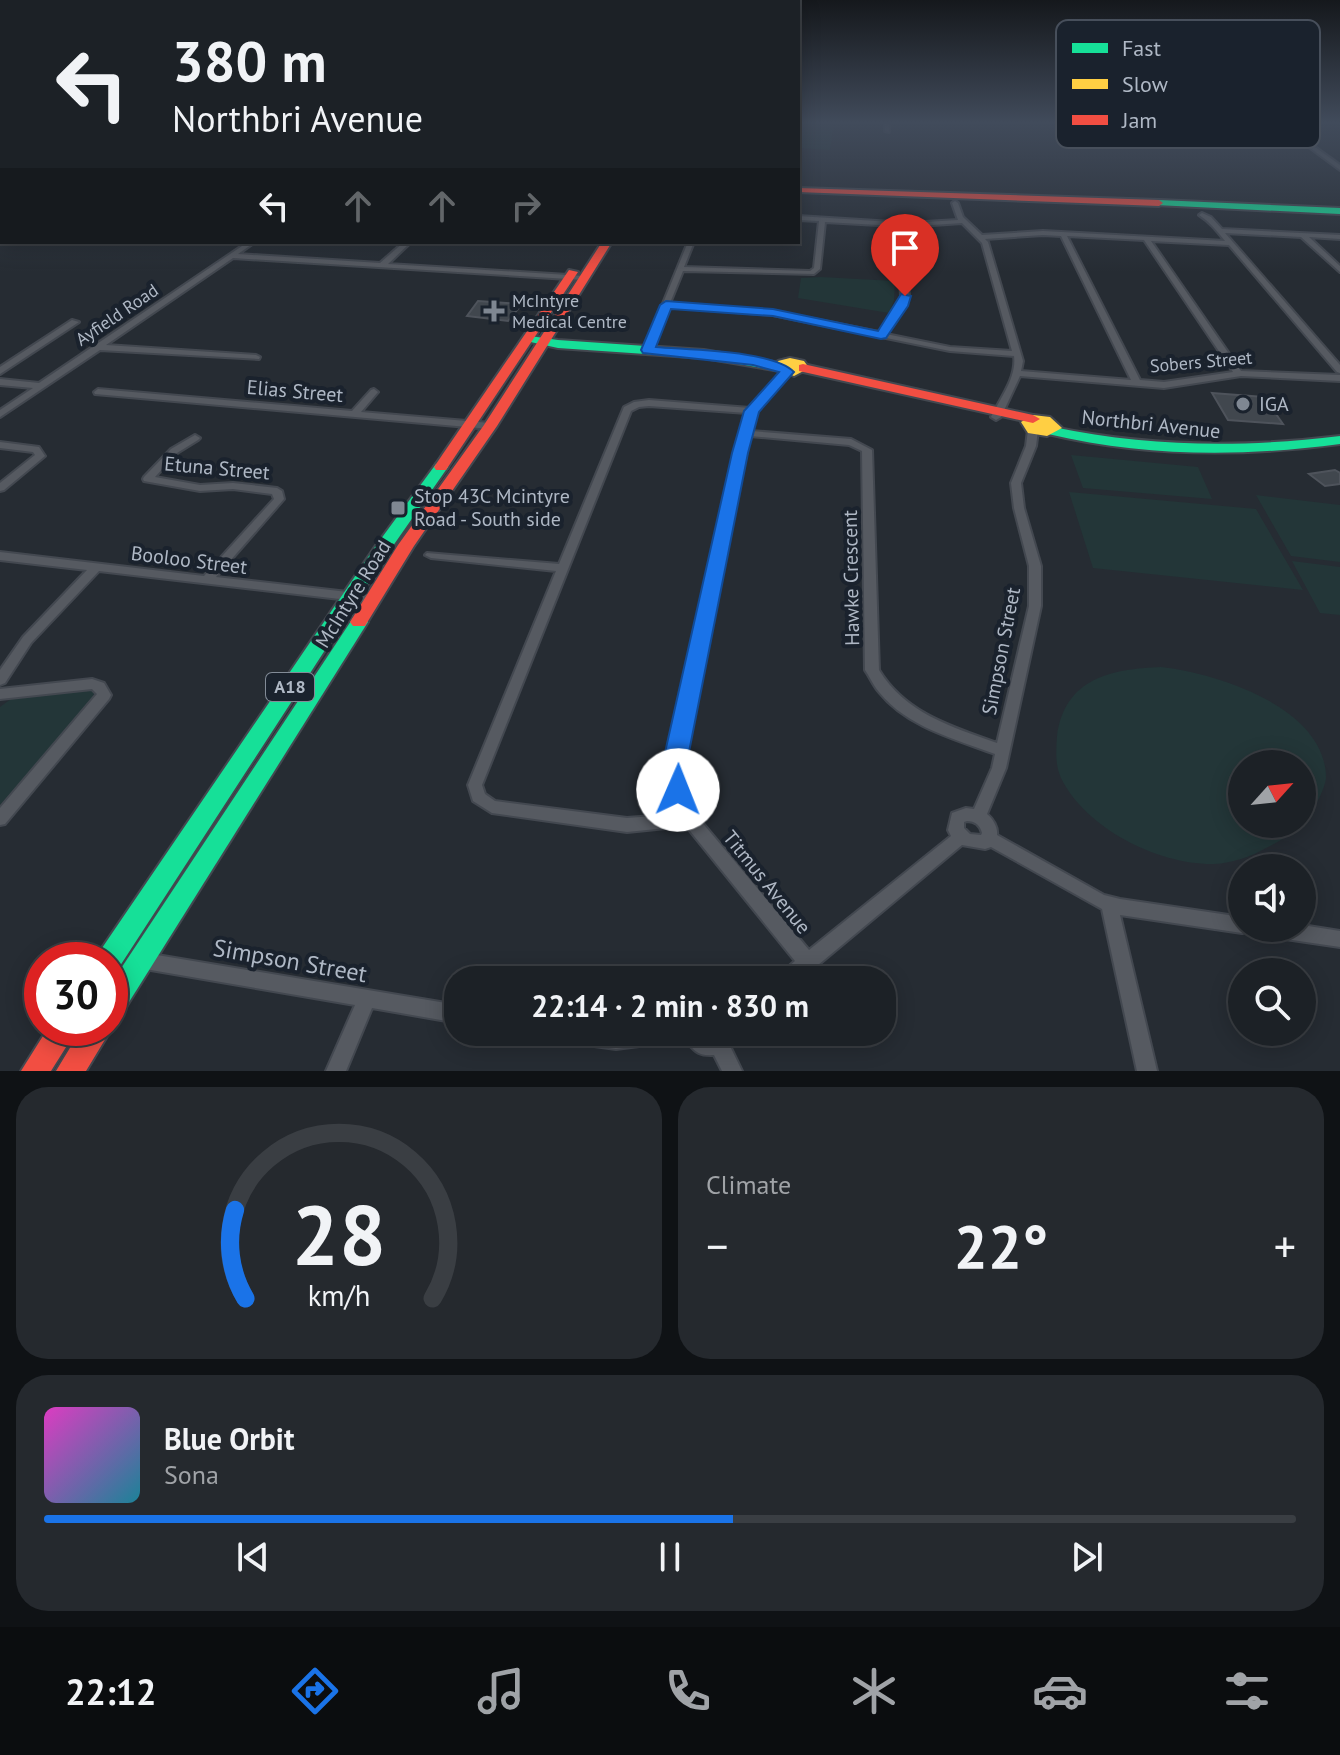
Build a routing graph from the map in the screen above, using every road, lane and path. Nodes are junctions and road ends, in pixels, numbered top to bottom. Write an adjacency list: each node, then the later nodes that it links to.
1 (800, 187): 3 (main road)
2 (955, 203): 7 (street)
3 (1338, 206)
4 (1202, 215): 9 (street)
5 (800, 218): 6 (street)
6 (822, 220): 8 (street); 23 (street)
7 (963, 221): 8 (street); 12 (street)
8 (900, 225): 28 (street)
9 (1220, 231): 11 (street); 15 (street)
10 (1063, 234): 12 (street); 14 (street); 43 (street)
11 (1303, 235): 13 (street); 24 (street)
12 (982, 237): 32 (street)
13 (1340, 237)
14 (1146, 238): 15 (street); 40 (street)
15 (1230, 243): 33 (street)
16 (249, 244): 21 (street, Ayfield Road)
17 (406, 244): 22 (street)
18 (591, 244): 25 (main road, McIntyre Road / A18)
19 (605, 244): 25 (main road, McIntyre Road / A18)
20 (690, 244): 23 (street)
21 (231, 256): 22 (street); 30 (street, Ayfield Road)
22 (382, 265): 25 (street)
23 (680, 269): 26 (street)
24 (1340, 270)
25 (577, 277): 29 (main road, McIntyre Road / A18)
26 (666, 305): 28 (street); 31 (street)
27 (75, 322): 38 (street)
28 (881, 335): 32 (street)
29 (537, 340): 31 (main road, Northbri Avenue); 51 (main road, McIntyre Road / A18); 52 (main road, McIntyre Road / A18)
30 (98, 347): 35 (street); 44 (street, Ayfield Road)
31 (649, 348): 36 (main road, Northbri Avenue)
32 (1017, 354): 39 (street)
33 (1326, 355): 34 (street); 37 (street)
34 (1340, 356)
35 (256, 357)
36 (791, 368): 47 (street, Titmus Avenue); 50 (main road, Northbri Avenue)
37 (1340, 370)
38 (0, 371)
39 (1018, 373): 43 (street, Sobers Street); 50 (street)
40 (1238, 373): 41 (street, Sobers Street); 43 (street, Sobers Street)
41 (1340, 378)
42 (0, 382): 44 (street)
43 (1137, 383)
44 (42, 386): 48 (street, Ayfield Road)
45 (98, 392): 49 (street, Elias Street)
46 (374, 392): 49 (street)
47 (752, 411): 55 (street, Titmus Avenue); 63 (street)
48 (0, 414)
49 (354, 414): 51 (street, Elias Street)
50 (997, 414): 53 (main road, Northbri Avenue)
51 (472, 424): 52 (street, Elias Street); 65 (main road, McIntyre Road / A18)
52 (490, 426): 66 (main road, McIntyre Road / A18)
53 (1039, 430): 54 (main road, Northbri Avenue); 57 (main road, Northbri Avenue); 69 (street, Simpson Street)
54 (1340, 432)
55 (746, 433): 69 (street, Hawke Crescent); 72 (street, Titmus Avenue)
56 (195, 438): 64 (street, Etuna Street)
57 (1340, 440)
58 (0, 445): 59 (street)
59 (0, 488)
60 (431, 555): 63 (street)
61 (0, 556): 62 (street, Booloo Street)
62 (96, 567): 64 (street, Booloo Street); 67 (street)
63 (562, 568): 72 (street)
64 (207, 580): 65 (street, Booloo Street)
65 (351, 596): 66 (street, Booloo Street); 79 (main road, McIntyre Road / A18)
66 (374, 599): 81 (main road, McIntyre Road / A18)
67 (0, 680)
68 (0, 694): 71 (street)
69 (1003, 751): 70 (street, Simpson Street)
70 (978, 816): 73 (street); 74 (street)
71 (0, 819)
72 (690, 819): 82 (street, Titmus Avenue)
73 (961, 837): 74 (street); 82 (street)
74 (989, 838): 75 (street)
75 (1109, 904): 76 (street); 94 (street)
76 (1228, 923)
77 (1316, 935): 78 (street)
78 (1340, 939)
79 (121, 942)
80 (128, 959): 81 (street, Simpson Street)
81 (142, 960): 84 (main road, McIntyre Road / A18); 85 (street, Simpson Street)
82 (808, 963): 83 (street)
83 (804, 966)
84 (128, 981)
85 (367, 998): 86 (street, Simpson Street); 92 (street)
86 (444, 1012)
87 (52, 1046): 90 (main road)
88 (86, 1046): 91 (main road)
89 (726, 1046): 93 (street)
90 (35, 1071)
91 (70, 1071)
92 (336, 1071)
93 (732, 1071)
94 (1147, 1071)

